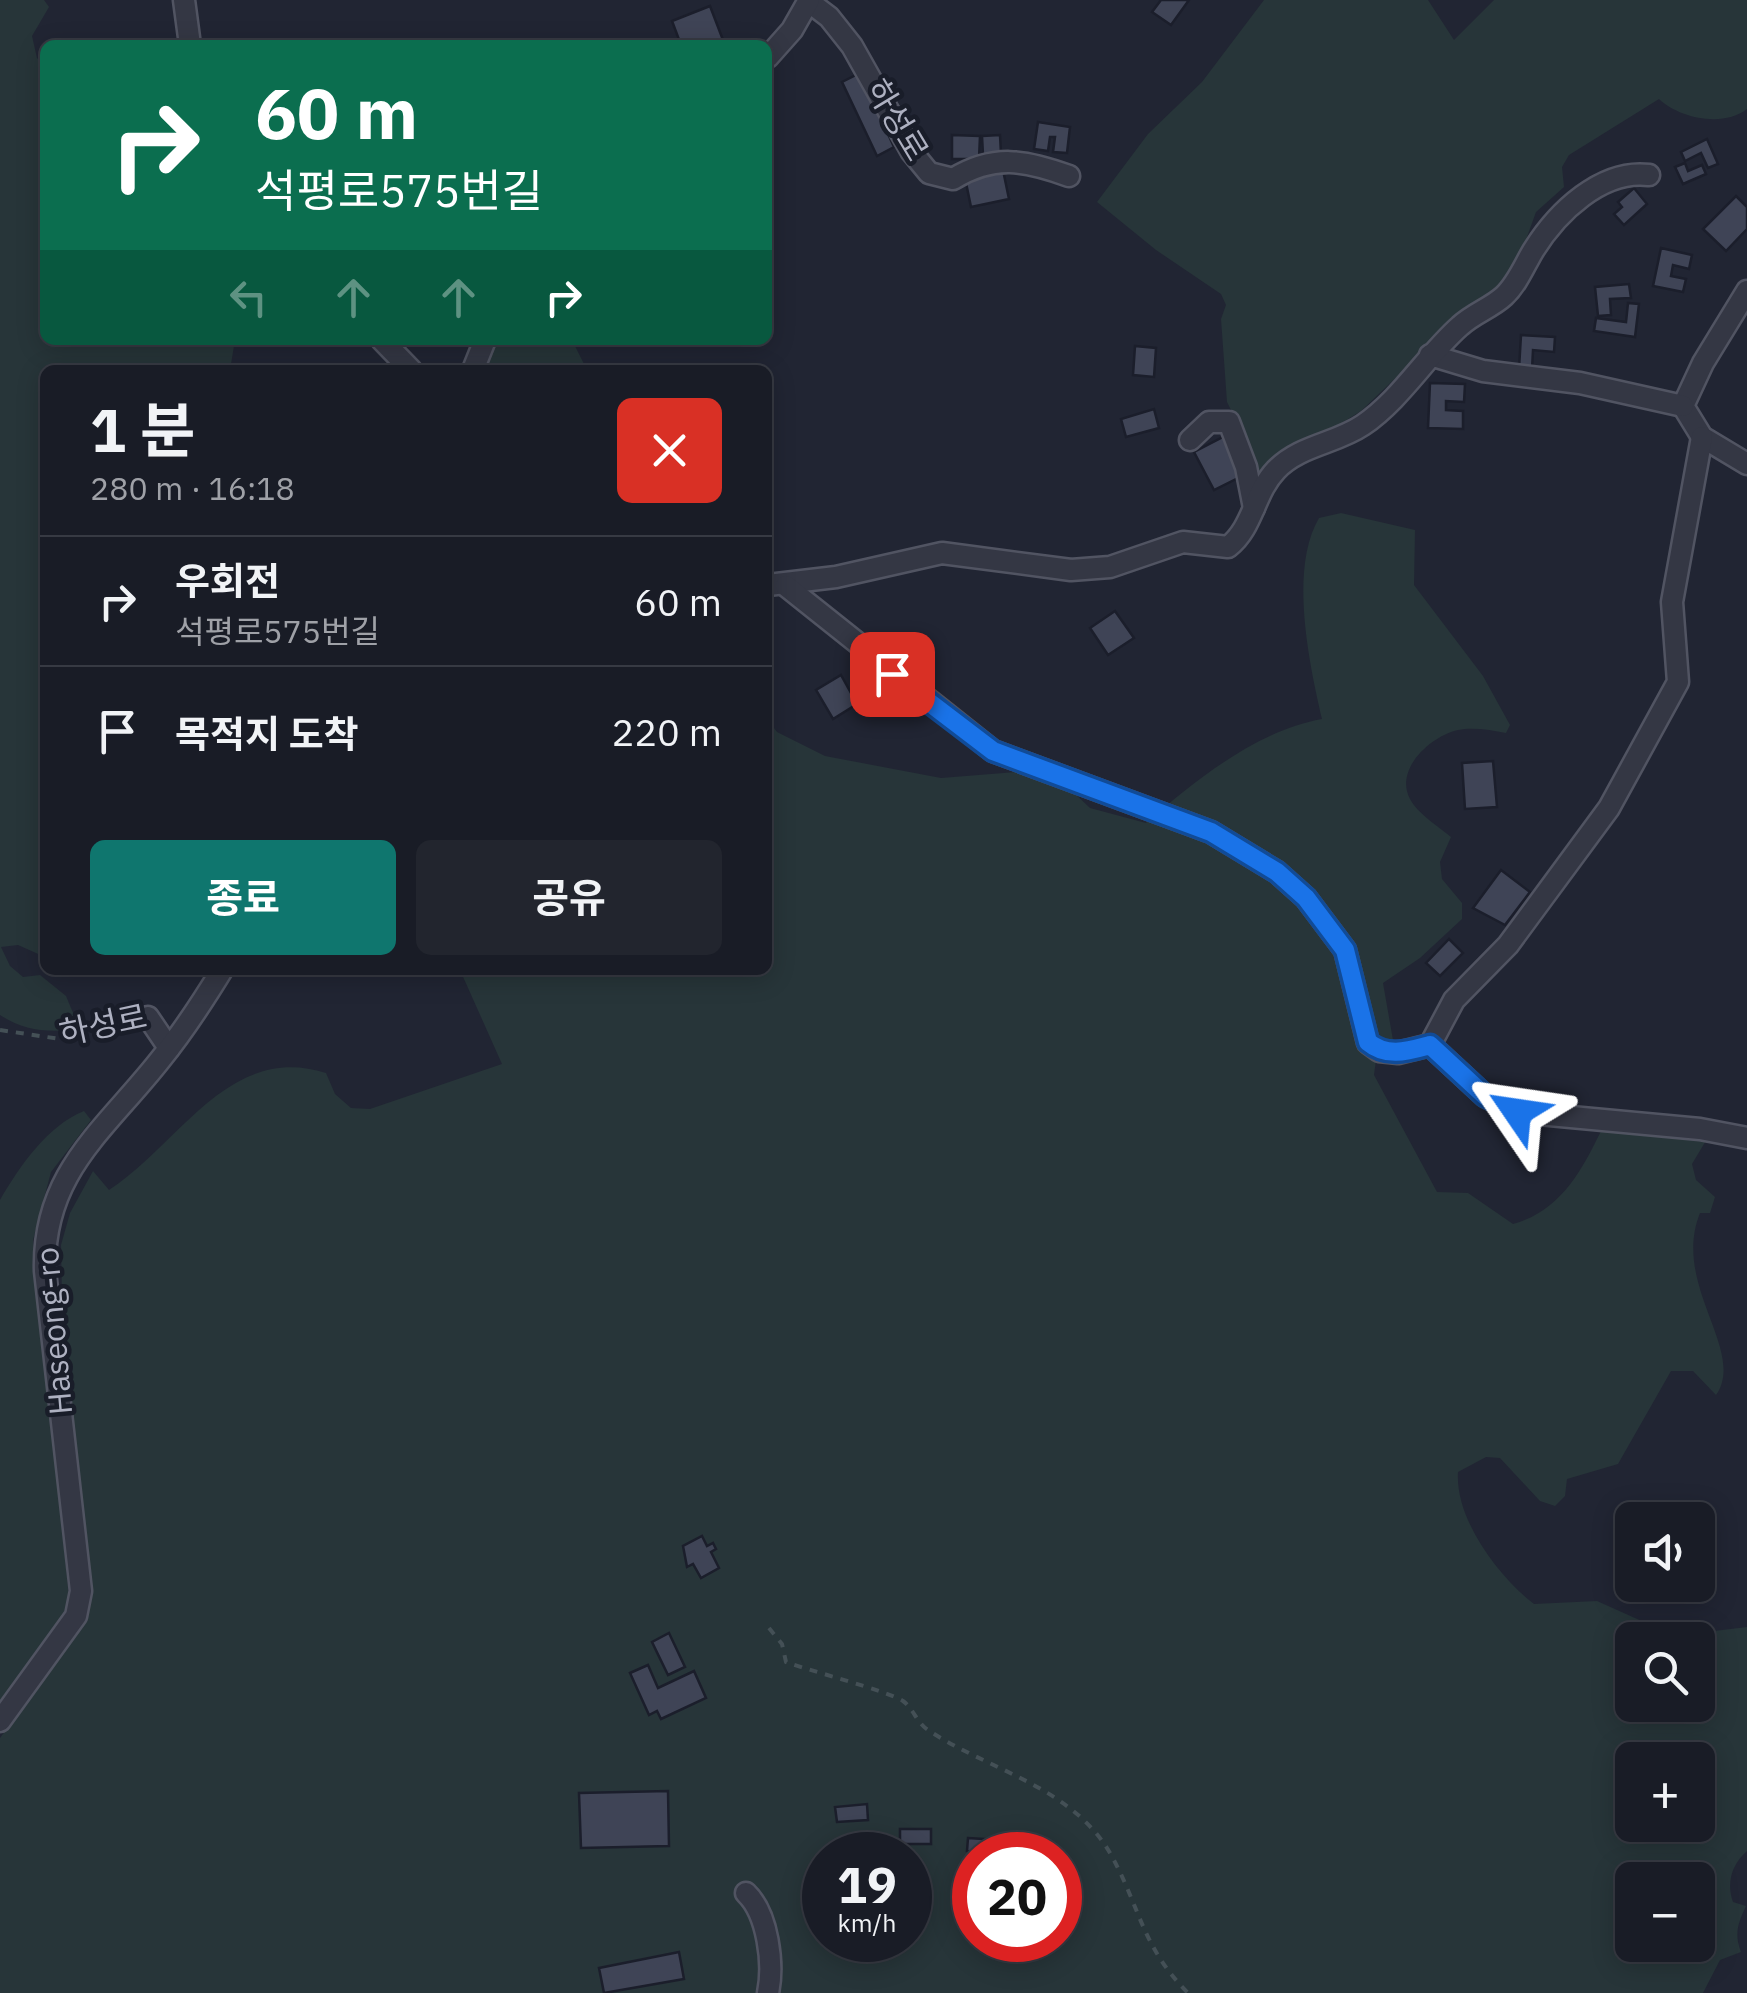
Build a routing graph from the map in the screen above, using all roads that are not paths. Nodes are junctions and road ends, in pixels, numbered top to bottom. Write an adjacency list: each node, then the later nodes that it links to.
1 (184, 0): 3 (street)
2 (808, 1): 4 (street); 5 (street, 하성로)
3 (189, 40)
4 (772, 52)
5 (1069, 176)
6 (1649, 176): 9 (street)
7 (1747, 291): 11 (street)
8 (387, 345): 10 (street)
9 (1430, 355): 11 (street); 15 (street)
10 (406, 365)
11 (1684, 406): 12 (street)
12 (1702, 437): 14 (street); 19 (street)
13 (1190, 440): 15 (street)
14 (1747, 464)
15 (1254, 508): 16 (street)
16 (777, 586): 19 (street)
17 (219, 975): 20 (street, Haseong-ro)
18 (148, 1017): 20 (street)
19 (1430, 1045): 21 (street)
20 (169, 1048): 22 (street, Haseong-ro)
21 (1747, 1138)
22 (0, 1721)
23 (746, 1893): 24 (street)
24 (768, 1993)

